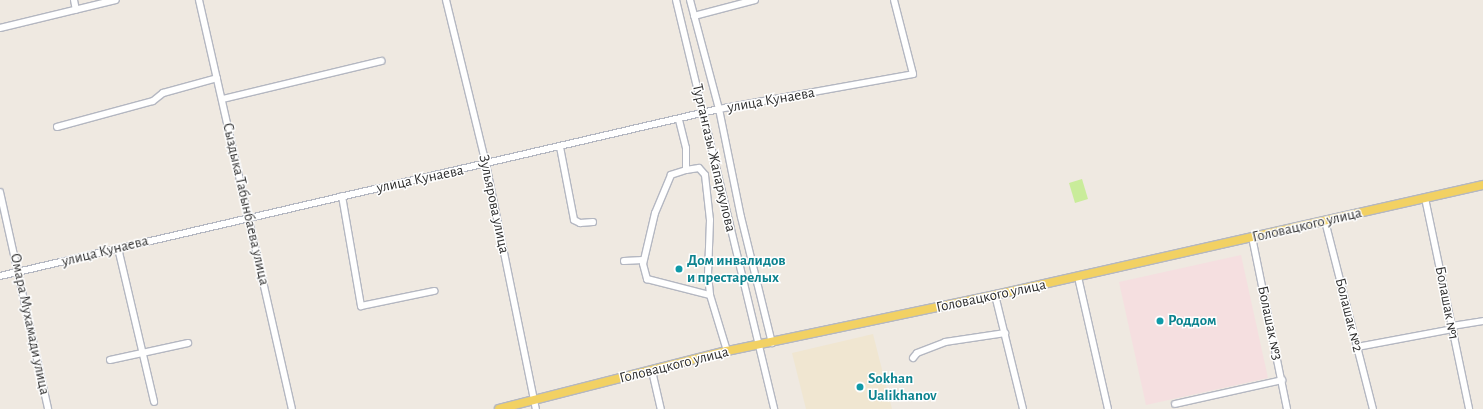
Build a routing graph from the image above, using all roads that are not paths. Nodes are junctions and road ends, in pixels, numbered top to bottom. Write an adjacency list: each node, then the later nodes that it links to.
1 (74, 0): 9 (street)
2 (116, 0): 9 (street)
3 (199, 0): 13 (street, Сыздыка Табынбаева улица)
4 (446, 0): 20 (street, Зульярова улица)
5 (676, 0): 16 (street, Тургангазы Жапаркулова)
6 (690, 0): 10 (street, Тургангазы Жапаркулова)
7 (755, 0): 10 (street)
8 (894, 0): 15 (street, улица Кунаева)
9 (76, 10): 11 (street)
10 (694, 16): 15 (street, Тургангазы Жапаркулова)
11 (0, 28)
12 (381, 61): 14 (street)
13 (217, 78): 14 (street, Сыздыка Табынбаева улица); 18 (street)
14 (223, 99): 26 (street, Сыздыка Табынбаева улица)
15 (719, 109): 16 (street, улица Кунаева); 43 (street, Тургангазы Жапаркулова)
16 (704, 114): 17 (street, улица Кунаева); 44 (street, Тургангазы Жапаркулова)
17 (679, 120): 19 (street, улица Кунаева); 21 (street)
18 (57, 127)
19 (560, 147): 20 (street, улица Кунаева); 28 (street)
20 (486, 164): 24 (street, улица Кунаева); 54 (street, Зульярова улица)
21 (686, 170): 31 (street); 37 (street)
22 (1483, 185): 25 (main road, Головацкого улица)
23 (0, 192): 33 (street, Омара Мухамади улица)
24 (342, 196): 26 (street, улица Кунаева); 36 (street)
25 (1425, 198): 27 (main road, Головацкого улица); 40 (street, Болашак №1)
26 (249, 218): 30 (street, улица Кунаева); 56 (street, Сыздыка Табынбаева улица)
27 (1325, 221): 29 (main road, Головацкого улица); 45 (street, Болашак №2)
28 (593, 222)
29 (1252, 237): 35 (main road, Головацкого улица); 51 (street, Болашак №3)
30 (118, 248): 33 (street, улица Кунаева); 47 (street)
31 (643, 260): 32 (street); 37 (street)
32 (624, 261)
33 (18, 272): 34 (street, улица Кунаева); 55 (street, Омара Мухамади улица)
34 (0, 276)
35 (1078, 277): 38 (main road, Головацкого улица); 61 (street)
36 (434, 291)
37 (710, 295): 46 (street)
38 (995, 296): 41 (street); 43 (main road, Головацкого улица)
39 (1483, 321): 40 (street)
40 (1452, 328): 45 (street); 64 (street, Болашак №1)
41 (1005, 332): 48 (street); 60 (street)
42 (188, 343): 47 (street)
43 (772, 343): 44 (main road, Головацкого улица)
44 (758, 346): 46 (main road, Головацкого улица); 59 (street, Тургангазы Жапаркулова)
45 (1358, 347): 63 (street, Болашак №2)
46 (727, 351): 50 (main road, Головацкого улица)
47 (142, 353): 49 (street); 52 (street)
48 (913, 358)
49 (110, 360)
50 (652, 371): 54 (main road, Головацкого улица); 58 (street)
51 (1282, 380): 53 (street); 62 (street, Болашак №3)
52 (154, 402)
53 (1175, 404)
54 (536, 405): 57 (main road, Головацкого улица)
55 (48, 409)
56 (292, 409)
57 (499, 409)
58 (661, 409)
59 (774, 409)
60 (1023, 409)
61 (1108, 409)
62 (1287, 409)
63 (1373, 409)
64 (1469, 409)

